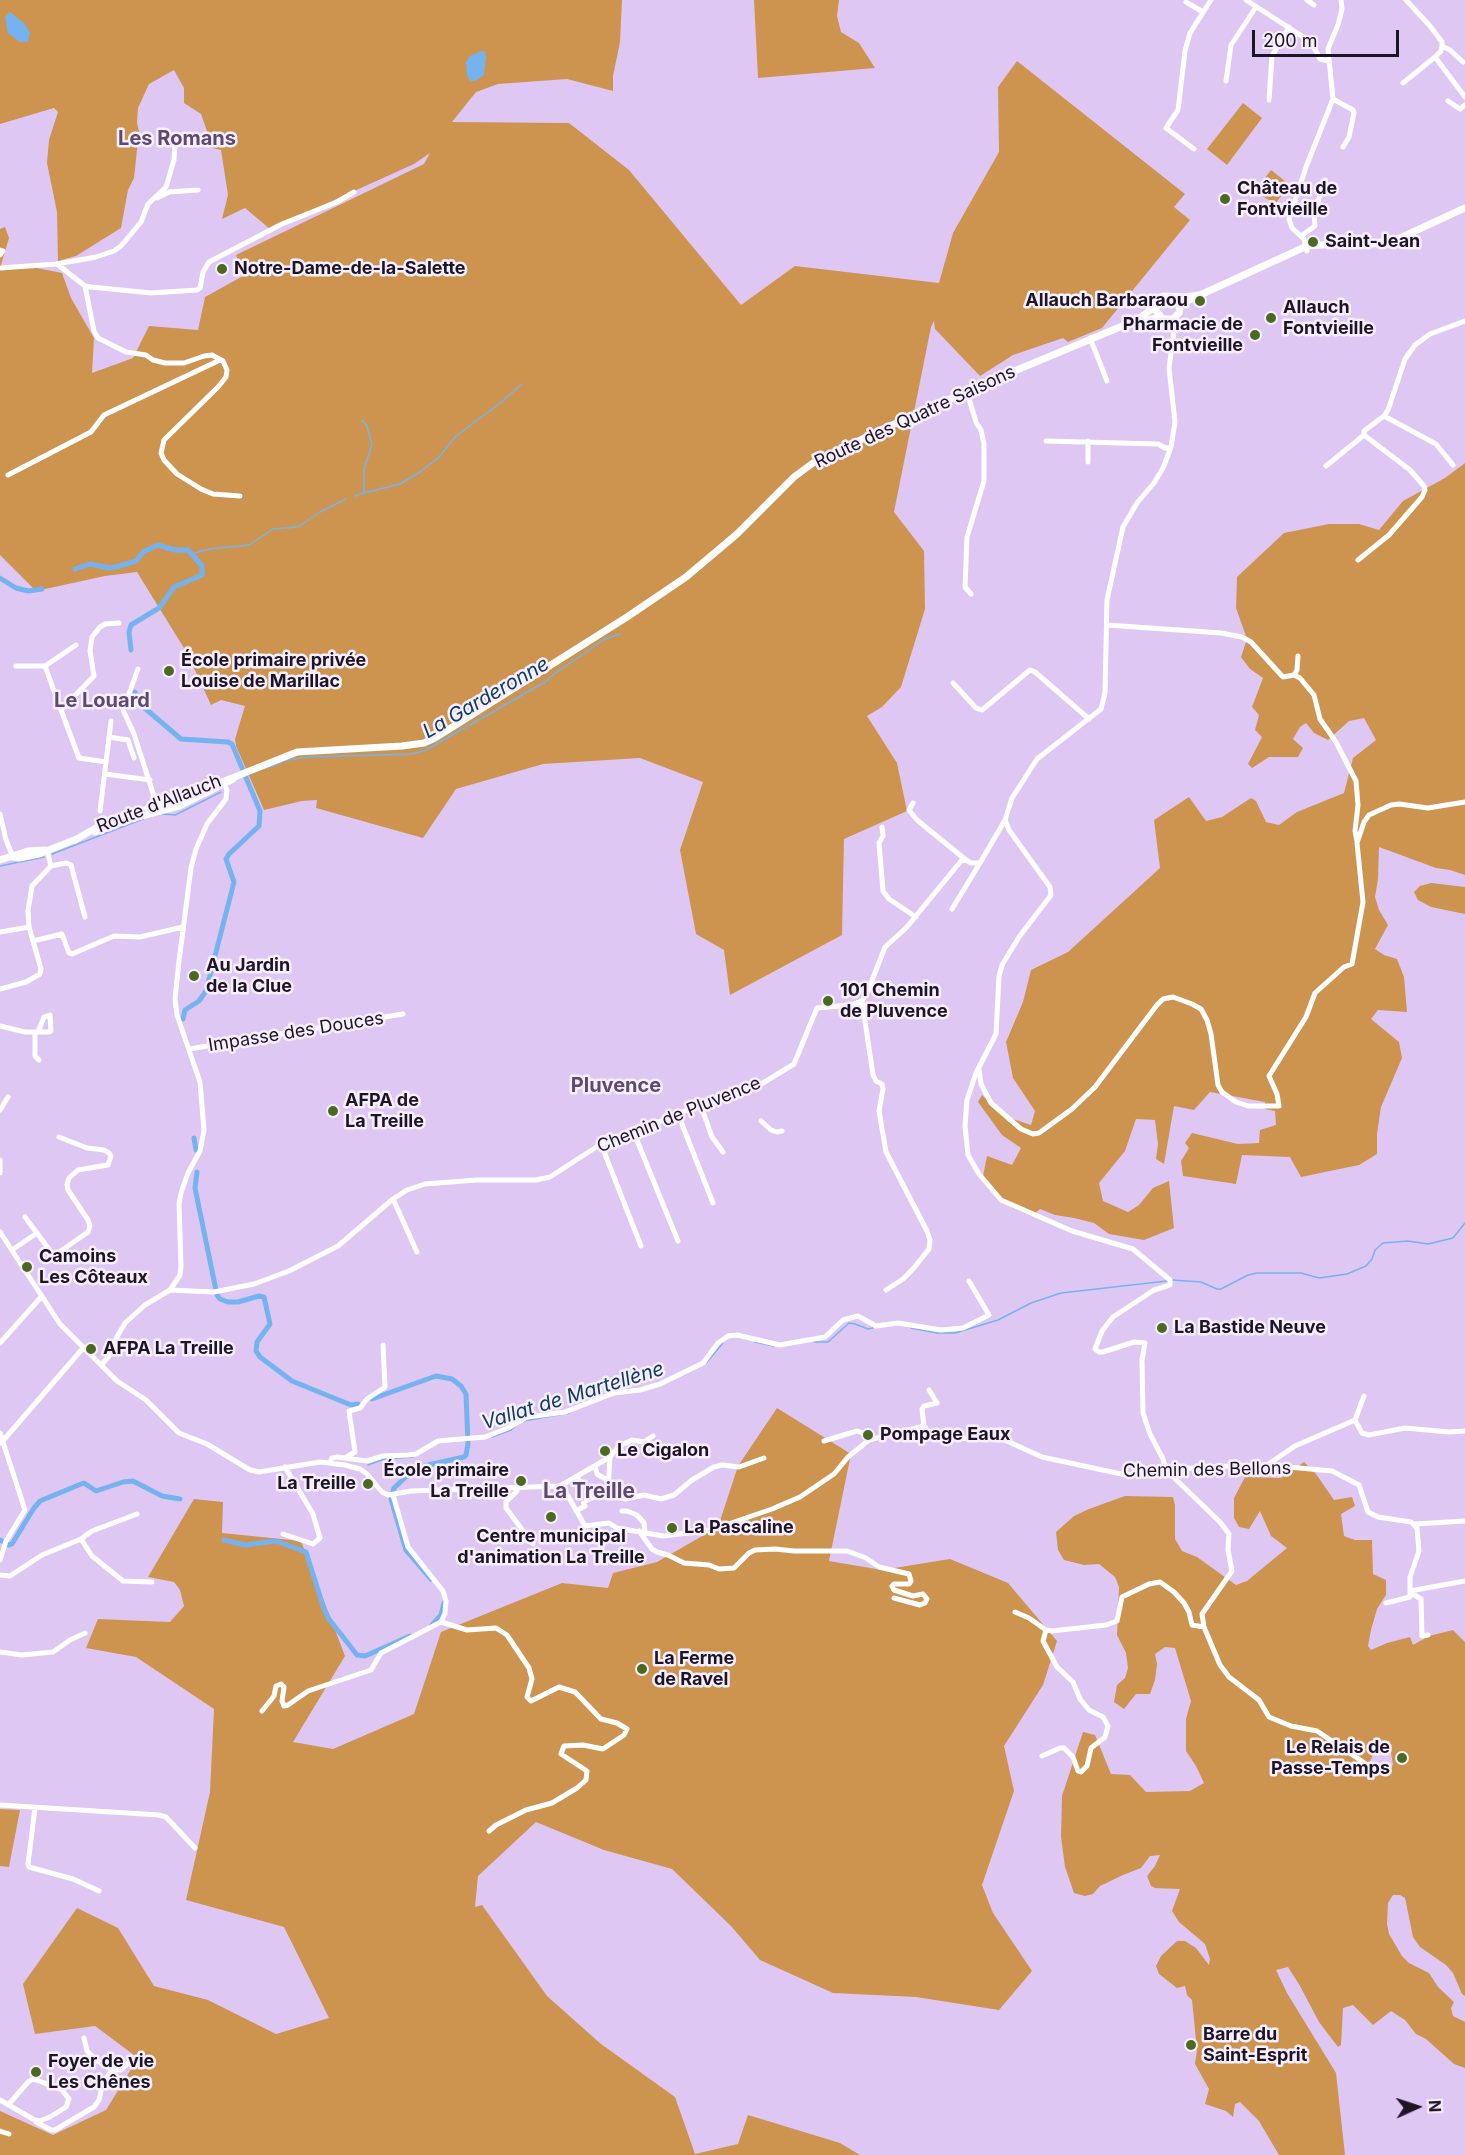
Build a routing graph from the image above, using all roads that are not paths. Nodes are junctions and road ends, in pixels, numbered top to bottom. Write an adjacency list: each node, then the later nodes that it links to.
1 (1211, 0): 9 (street)
2 (1246, 0): 8 (street)
3 (1307, 0): 7 (street)
4 (1341, 0): 13 (street)
5 (1406, 0): 11 (street)
6 (1186, 3): 9 (street)
7 (1314, 5)
8 (1256, 7): 10 (street); 15 (street)
9 (1203, 12): 24 (street)
10 (1289, 27): 13 (street); 19 (street)
11 (1442, 46): 12 (street); 14 (street)
12 (1435, 57): 16 (street); 17 (street)
13 (1329, 61): 18 (street)
14 (1463, 62)
15 (1226, 81)
16 (1403, 83)
17 (1465, 97)
18 (1333, 99): 23 (street); 30 (street)
19 (1269, 100)
20 (1448, 101): 21 (street)
21 (1465, 105)
22 (192, 140): 28 (street)
23 (1343, 147)
24 (1194, 149)
25 (1325, 180): 30 (street)
26 (198, 190): 28 (street)
27 (354, 192): 36 (street)
28 (148, 204): 34 (street)
29 (1465, 208): 31 (main road, Route des Quatre Saisons)
30 (1301, 236): 31 (street)
31 (1305, 249): 37 (main road, Route des Quatre Saisons)
32 (0, 250): 33 (street)
33 (0, 255)
34 (57, 264): 35 (street); 36 (street)
35 (0, 268)
36 (85, 286): 47 (street)
37 (1198, 295): 38 (main road, Route des Quatre Saisons); 39 (main road, Route des Quatre Saisons)
38 (1174, 297): 39 (main road); 40 (main road, Route des Quatre Saisons)
39 (1180, 306): 41 (main road)
40 (1155, 307): 42 (main road); 44 (main road, Route des Quatre Saisons)
41 (1176, 316): 42 (main road, Route des Quatre Saisons); 45 (street)
42 (1163, 318): 44 (main road, Route des Quatre Saisons); 45 (street)
43 (1465, 321): 50 (street)
44 (1120, 327): 46 (main road, Route des Quatre Saisons)
45 (1174, 328): 54 (street)
46 (1090, 338): 48 (street); 49 (main road, Route des Quatre Saisons)
47 (220, 360): 58 (street); 59 (street)
48 (1107, 381)
49 (967, 392): 61 (street); 74 (main road, Route des Quatre Saisons)
50 (1384, 416): 51 (street); 56 (street)
51 (1364, 435): 57 (street); 60 (street)
52 (1046, 441): 53 (street)
53 (1088, 441): 54 (street); 55 (street)
54 (1171, 447): 63 (street)
55 (1088, 462)
56 (1453, 465)
57 (1326, 466)
58 (8, 475)
59 (240, 496)
60 (1358, 560)
61 (971, 594)
62 (119, 623): 71 (street)
63 (1107, 625): 69 (street); 72 (street)
64 (76, 645): 67 (street)
65 (1299, 656): 69 (street)
66 (16, 666): 67 (street)
67 (45, 666): 71 (street)
68 (138, 669): 79 (street)
69 (1294, 675): 88 (street)
70 (953, 683): 72 (street)
71 (61, 710): 77 (street)
72 (1089, 719): 86 (street)
73 (111, 722): 75 (street)
74 (456, 726): 80 (main road, Route d'Allauch)
75 (109, 737): 76 (street); 77 (street)
76 (134, 758)
77 (106, 762): 78 (street)
78 (105, 774): 79 (street); 84 (street)
79 (150, 780): 83 (street)
80 (223, 782): 83 (main road, Route d'Allauch); 99 (street)
81 (1465, 802): 88 (street)
82 (913, 803): 92 (street)
83 (158, 808): 89 (main road, Route d'Allauch)
84 (100, 811)
85 (0, 814): 90 (street)
86 (1005, 820): 93 (street); 108 (street)
87 (882, 827): 97 (street)
88 (1358, 843): 108 (street)
89 (46, 850): 90 (main road, Route d'Allauch); 94 (street)
90 (13, 857): 91 (main road, Route d'Allauch)
91 (0, 860)
92 (966, 860): 93 (street); 97 (street)
93 (980, 863): 95 (street)
94 (51, 866): 96 (street); 98 (street)
95 (952, 909)
96 (85, 917)
97 (916, 917): 103 (street)
98 (29, 927): 100 (street); 101 (street)
99 (183, 927): 101 (street); 106 (street)
100 (0, 932)
101 (33, 941): 102 (street)
102 (0, 989)
103 (862, 1001): 110 (street, Chemin de Pluvence); 134 (street)
104 (403, 1014): 106 (street, Impasse des Douces)
105 (0, 1026): 107 (street)
106 (189, 1049): 133 (street)
107 (39, 1060)
108 (979, 1067): 157 (street)
109 (8, 1097): 111 (street)
110 (700, 1106): 112 (street, Chemin de Pluvence); 118 (street)
111 (0, 1110)
112 (678, 1114): 115 (street, Chemin de Pluvence); 122 (street)
113 (761, 1120): 114 (street)
114 (782, 1131)
115 (634, 1132): 117 (street, Chemin de Pluvence); 127 (street)
116 (59, 1137): 125 (street)
117 (601, 1144): 121 (street, Chemin de Pluvence); 129 (street)
118 (723, 1152)
119 (0, 1160): 120 (street)
120 (0, 1173)
121 (393, 1199): 131 (street); 133 (street, Chemin de Pluvence)
122 (713, 1203)
123 (25, 1217): 125 (street)
124 (0, 1232): 126 (street)
125 (37, 1233): 130 (street)
126 (6, 1240): 128 (street); 130 (street)
127 (678, 1241)
128 (0, 1246)
129 (641, 1246)
130 (12, 1250): 135 (street)
131 (417, 1252)
132 (969, 1281): 151 (street)
133 (170, 1290): 139 (street)
134 (886, 1290)
135 (42, 1296): 136 (street); 138 (street)
136 (0, 1343)
137 (383, 1345): 151 (street)
138 (84, 1347): 139 (street); 149 (street)
139 (102, 1364): 156 (street)
140 (929, 1390): 143 (street)
141 (1364, 1396): 142 (street)
142 (1355, 1420): 144 (street); 155 (street)
143 (924, 1426): 147 (street); 157 (street, Chemin des Bellons)
144 (1465, 1431)
145 (0, 1433): 149 (street)
146 (653, 1436): 150 (street)
147 (869, 1440): 148 (street); 173 (street)
148 (824, 1441)
149 (1, 1443): 178 (street)
150 (610, 1457): 154 (street); 159 (street)
151 (345, 1458): 153 (street)
152 (764, 1458): 163 (street)
153 (330, 1462): 156 (street); 164 (street)
154 (595, 1466): 158 (street); 159 (street)
155 (1267, 1466): 157 (street, Chemin des Bellons); 171 (street, Chemin des Bellons)
156 (285, 1467): 174 (street)
157 (1166, 1470): 187 (street)
158 (576, 1476): 160 (street); 162 (street)
159 (609, 1481): 163 (street)
160 (560, 1486): 161 (street); 167 (street)
161 (517, 1488): 164 (street); 177 (street)
162 (587, 1488): 165 (street)
163 (608, 1491): 165 (street)
164 (392, 1495): 186 (street)
165 (592, 1498): 166 (street)
166 (584, 1505): 167 (street)
167 (576, 1511): 172 (street)
168 (622, 1511): 173 (street)
169 (137, 1514): 176 (street)
170 (1465, 1521): 171 (street)
171 (1415, 1524): 182 (street)
172 (585, 1526): 173 (street); 175 (street)
173 (642, 1532): 183 (street)
174 (283, 1534)
175 (564, 1535)
176 (81, 1539): 179 (street); 181 (street)
177 (533, 1545)
178 (0, 1560)
179 (0, 1575)
180 (1465, 1581): 182 (street)
181 (152, 1582)
182 (1411, 1592): 184 (street); 190 (street)
183 (894, 1598)
184 (1386, 1603)
185 (1015, 1612): 188 (street)
186 (441, 1622): 192 (street); 197 (street)
187 (1204, 1627): 188 (street); 194 (street)
188 (1046, 1629): 193 (street)
189 (85, 1633): 191 (street)
190 (1428, 1635)
191 (0, 1652)
192 (262, 1711)
193 (1042, 1756)
194 (1366, 1764)
195 (0, 1805): 196 (street)
196 (35, 1808): 198 (street); 199 (street)
197 (489, 1831)
198 (195, 1848)
199 (99, 1891)
200 (84, 2038): 202 (street)
201 (127, 2064): 202 (street)
202 (111, 2070): 205 (street)
203 (0, 2100): 204 (street)
204 (9, 2104): 205 (street); 205 (street)
205 (33, 2119)
206 (0, 2131): 207 (street)
207 (9, 2134)

